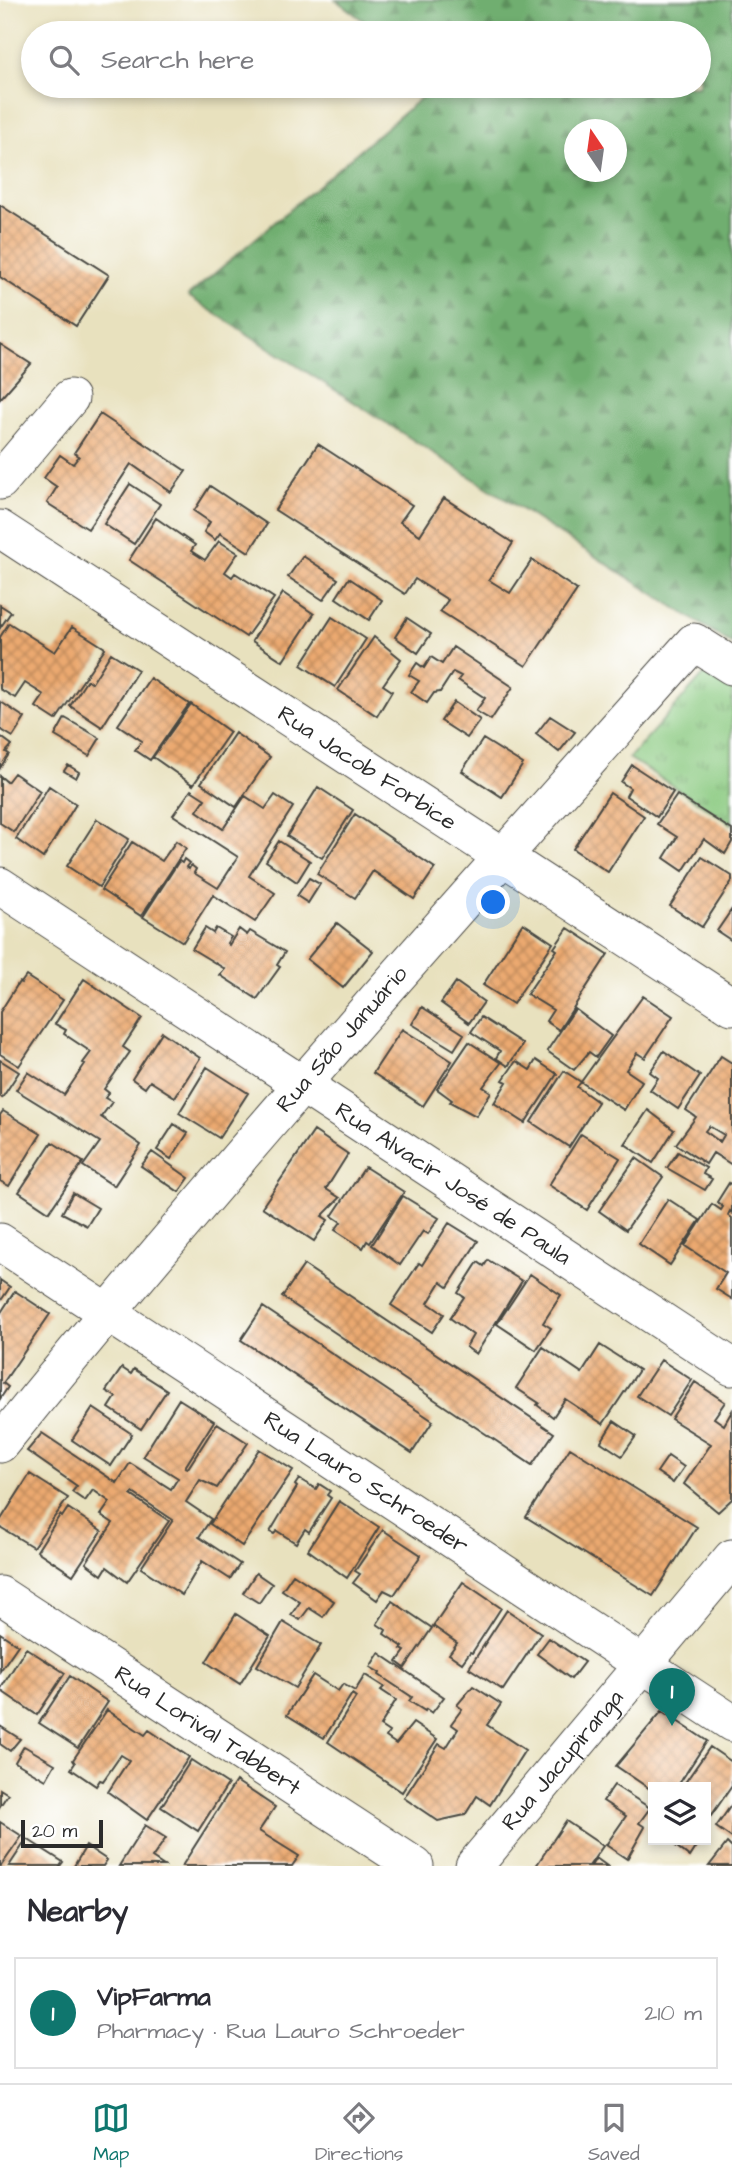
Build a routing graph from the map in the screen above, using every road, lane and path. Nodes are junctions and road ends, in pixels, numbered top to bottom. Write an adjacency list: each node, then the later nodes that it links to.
1 (71, 398): 2 (street)
2 (0, 481)
3 (0, 529): 5 (street, Rua Jacob Forbice)
4 (732, 666): 5 (street, Rua São Januário)
5 (503, 857): 7 (street, Rua Jacob Forbice); 8 (street, Rua São Januário)
6 (0, 886): 8 (street, Rua Alvacir José de Paula)
7 (732, 1006)
8 (303, 1085): 10 (street, Rua São Januário); 11 (street, Rua Alvacir José de Paula)
9 (0, 1242): 10 (street, Rua Lauro Schroeder)
10 (106, 1312): 12 (street, Rua São Januário); 15 (street, Rua Lauro Schroeder)
11 (732, 1367)
12 (0, 1444)
13 (732, 1558): 15 (street, Rua Jacupiranga)
14 (0, 1595): 17 (street, Rua Lorival Tabbert)
15 (642, 1664): 16 (street, Rua Lauro Schroeder); 18 (street, Rua Jacupiranga)
16 (732, 1723)
17 (415, 1866)
18 (474, 1866)

